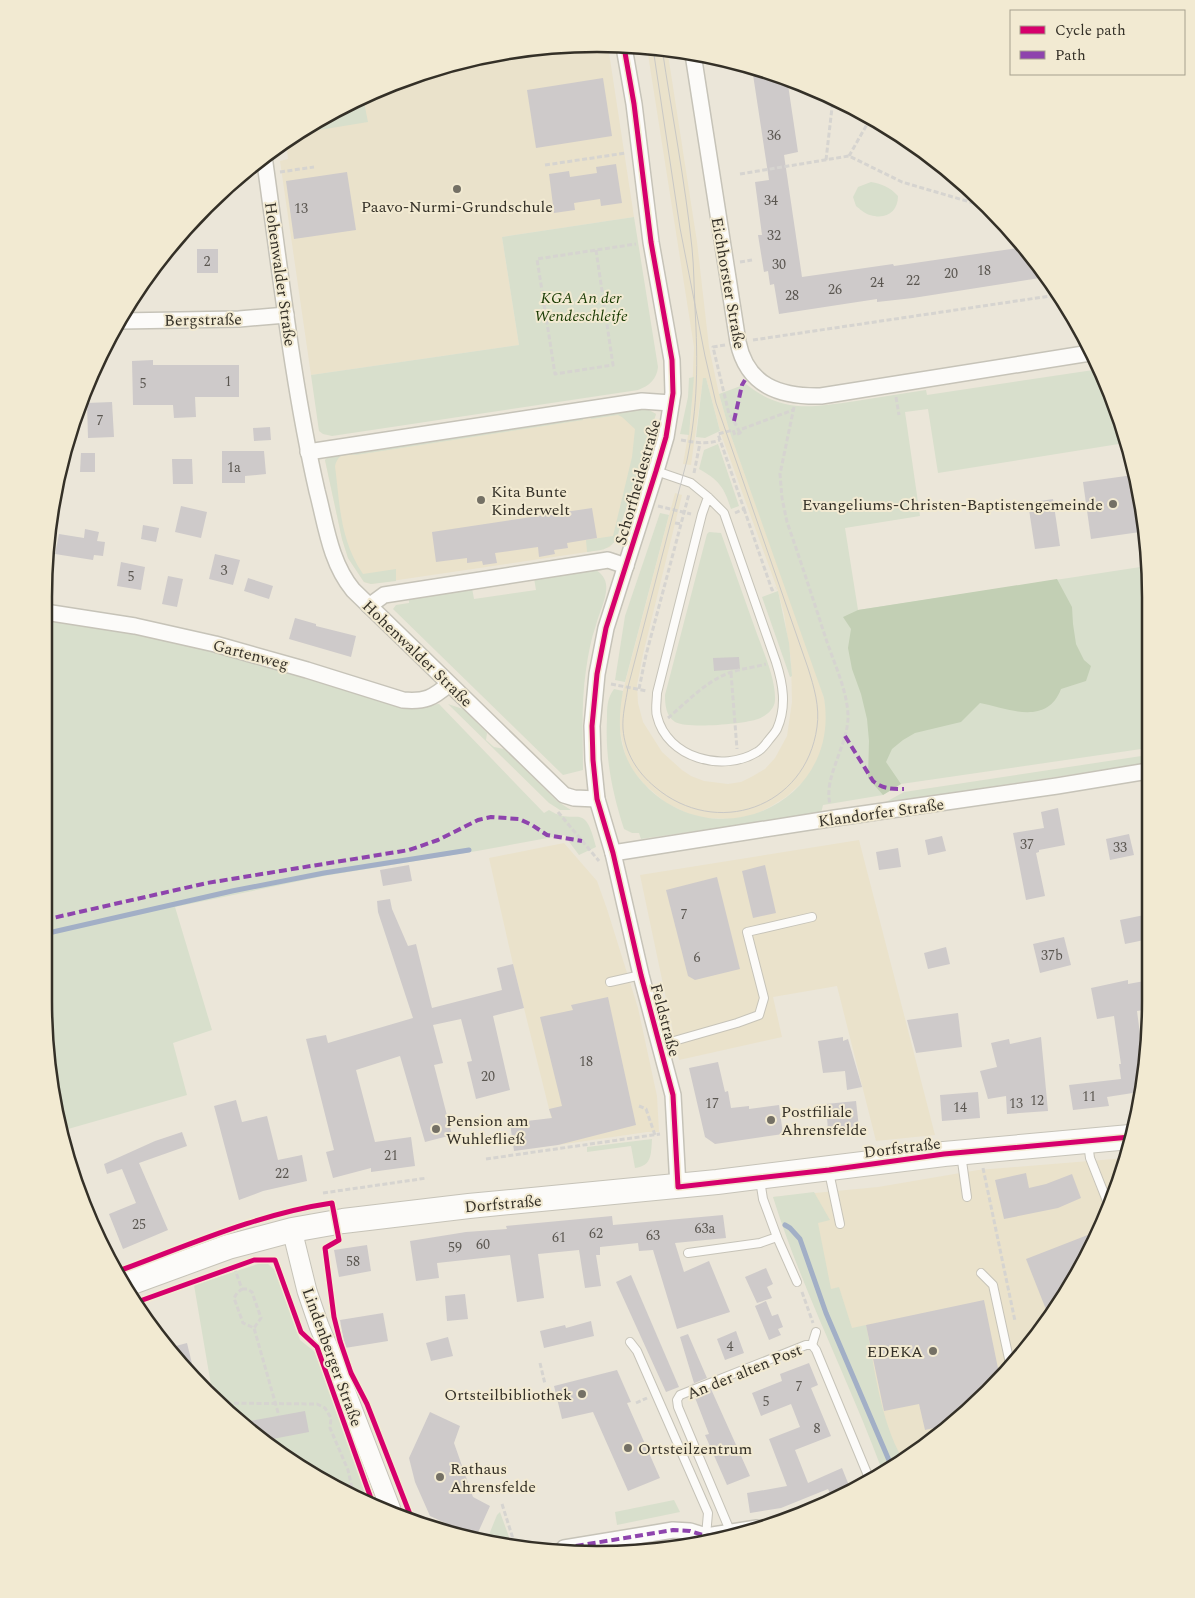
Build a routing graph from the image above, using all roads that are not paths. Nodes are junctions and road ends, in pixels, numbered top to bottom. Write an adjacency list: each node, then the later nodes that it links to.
1 (625, 54): 7 (street, Schorfheidestraße)
2 (694, 61): 6 (street, Eichhorster Straße)
3 (265, 166): 4 (street, Hohenwalder Straße)
4 (286, 315): 5 (street, Bergstraße); 8 (street, Hohenwalder Straße)
5 (128, 321)
6 (1085, 354)
7 (671, 403): 8 (street); 9 (street, Schorfheidestraße)
8 (308, 452): 12 (street, Hohenwalder Straße)
9 (656, 471): 10 (lane); 11 (street, Schorfheidestraße)
10 (708, 497): 10 (lane)
11 (626, 566): 12 (street, Schorfheidestraße); 16 (street, Schorfheidestraße)
12 (370, 606): 14 (street, Hohenwalder Straße)
13 (52, 613): 14 (street, Gartenweg)
14 (449, 684): 16 (street, Hohenwalder Straße)
15 (1142, 771): 17 (street, Klandorfer Straße)
16 (598, 799): 17 (street, Schorfheidestraße)
17 (609, 859): 19 (street, Feldstraße)
18 (812, 917): 21 (lane)
19 (641, 975): 20 (lane); 21 (street, Feldstraße)
20 (610, 982)
21 (660, 1045): 27 (street, Feldstraße)
22 (1125, 1137): 23 (main road, Dorfstraße)
23 (1088, 1141): 24 (main road, Dorfstraße); 29 (lane)
24 (961, 1153): 25 (main road, Dorfstraße); 28 (lane)
25 (829, 1170): 26 (main road, Dorfstraße); 30 (lane)
26 (759, 1178): 27 (main road, Dorfstraße); 32 (lane)
27 (678, 1187): 31 (main road, Dorfstraße)
28 (967, 1197)
29 (1106, 1197)
30 (840, 1224)
31 (292, 1230): 35 (main road, Dorfstraße); 42 (street, Lindenberger Straße)
32 (777, 1237): 33 (lane); 36 (lane)
33 (688, 1253)
34 (981, 1272): 40 (lane)
35 (132, 1282)
36 (797, 1282)
37 (816, 1332): 39 (lane)
38 (630, 1342): 45 (lane)
39 (812, 1346): 41 (lane, An der alten Post); 43 (lane, An der alten Post)
40 (1009, 1358)
41 (867, 1474)
42 (389, 1504)
43 (729, 1529)
44 (703, 1535): 46 (street)
45 (706, 1535)
46 (582, 1545)

